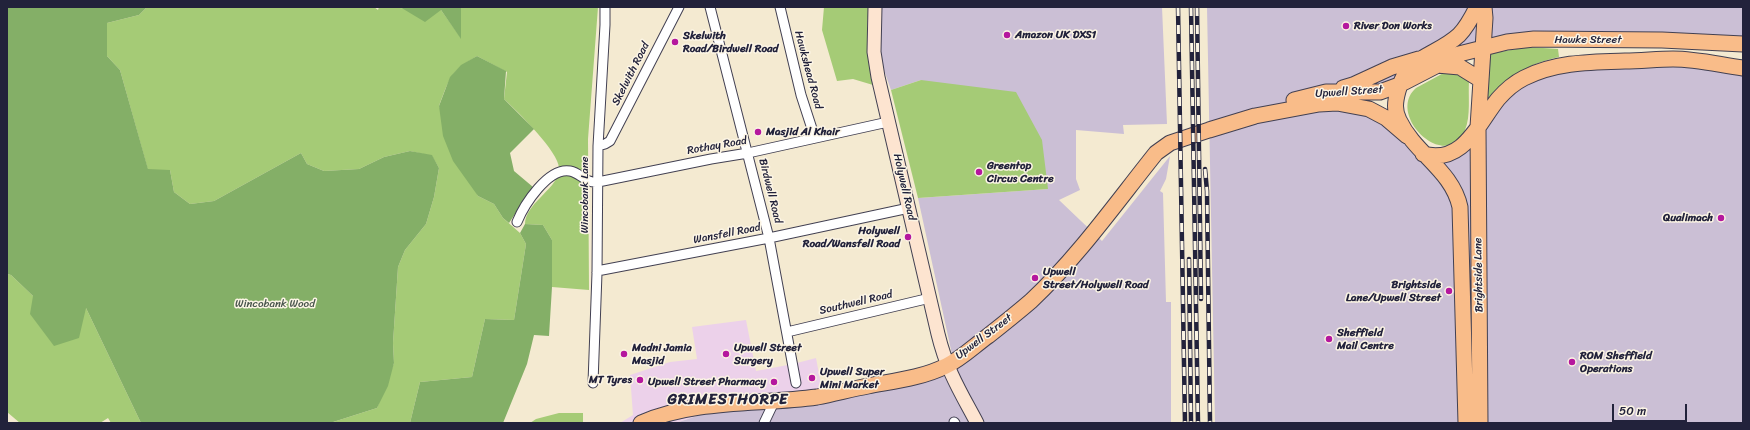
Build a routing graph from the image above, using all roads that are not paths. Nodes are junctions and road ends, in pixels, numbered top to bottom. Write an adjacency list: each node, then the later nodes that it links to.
1 (605, 7): 21 (street, Wincobank Lane)
2 (679, 7): 21 (street, Skelwith Road)
3 (710, 7): 22 (street, Birdwell Road)
4 (780, 7): 20 (street, Hawkshead Road)
5 (875, 7): 17 (main road, Holywell Road)
6 (1477, 7): 10 (main road)
7 (1484, 7): 9 (main road)
8 (1743, 44): 9 (main road, Hawke Street)
9 (1483, 47): 11 (main road, Hawke Street); 13 (main road)
10 (1421, 58): 14 (main road); 15 (main road)
11 (1436, 65): 13 (main road); 14 (main road)
12 (1743, 68): 18 (main road, Hawke Street)
13 (1481, 80): 18 (main road)
14 (1399, 85): 15 (main road, Upwell Street); 19 (main road)
15 (1326, 92): 16 (main road, Upwell Street)
16 (1254, 116): 19 (main road, Upwell Street); 31 (main road, Upwell Street)
17 (888, 122): 20 (street, Rothay Road); 25 (main road, Holywell Road)
18 (1478, 127): 23 (main road); 39 (main road, Brightside Lane)
19 (1407, 136): 23 (main road)
20 (815, 138): 22 (street, Rothay Road)
21 (598, 146): 24 (street, Wincobank Lane)
22 (748, 153): 24 (street, Rothay Road); 27 (street, Birdwell Road)
23 (1423, 154): 38 (main road, Brightside Lane)
24 (598, 182): 26 (street); 28 (street, Wincobank Lane)
25 (909, 208): 27 (street, Wansfell Road); 29 (main road, Holywell Road)
26 (517, 222)
27 (769, 238): 28 (street, Wansfell Road); 30 (street, Birdwell Road)
28 (597, 271): 33 (street, Wincobank Lane)
29 (930, 298): 30 (street, Southwell Road); 31 (main road, Holywell Road)
30 (787, 332): 32 (street, Birdwell Road)
31 (947, 366): 34 (main road, Upwell Street); 37 (main road, Holywell Road)
32 (796, 383)
33 (593, 384)
34 (774, 402): 35 (main road, Upwell Street); 36 (street)
35 (642, 423)
36 (764, 423)
37 (977, 423)
38 (1466, 423)
39 (1480, 423)

